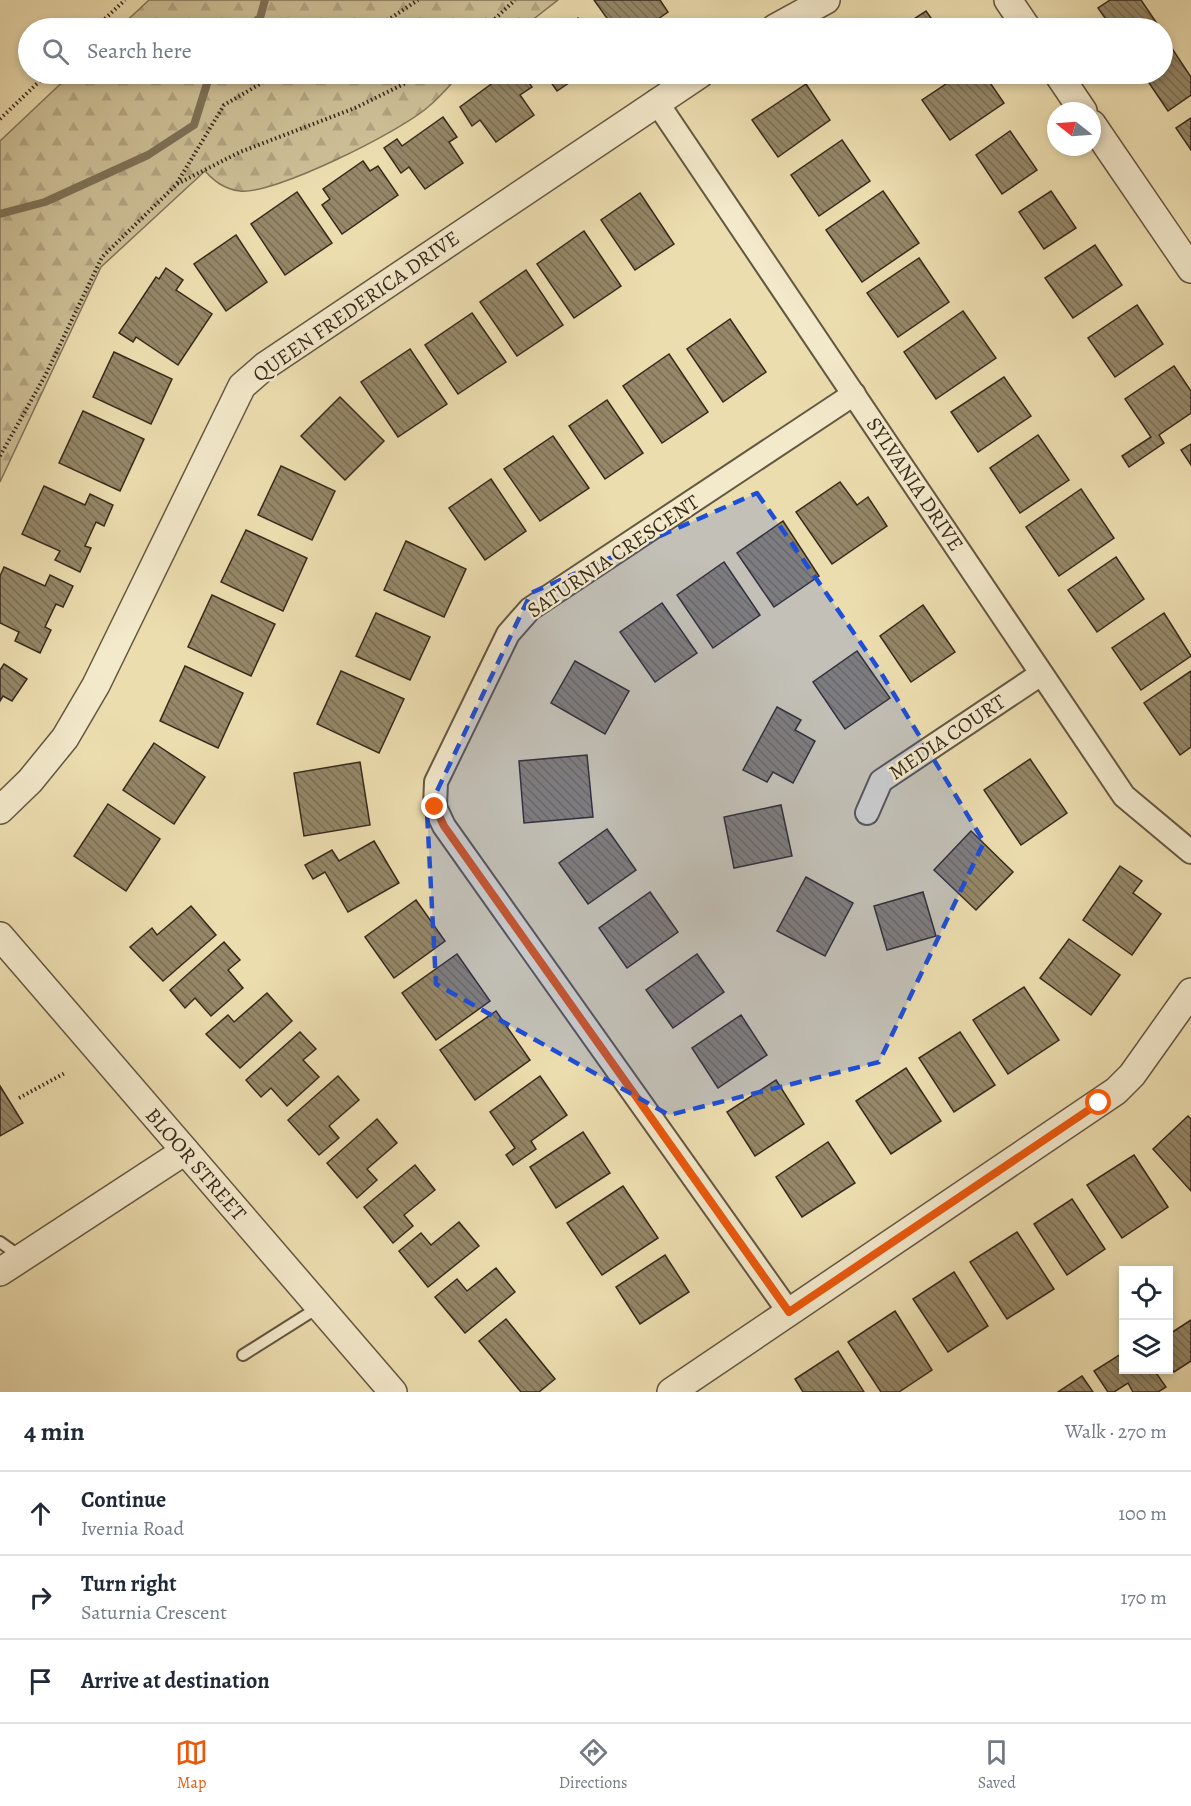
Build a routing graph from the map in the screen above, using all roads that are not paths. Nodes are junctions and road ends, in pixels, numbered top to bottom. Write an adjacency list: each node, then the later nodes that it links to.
1 (826, 0): 3 (street)
2 (1008, 0): 4 (street)
3 (793, 18)
4 (1020, 18)
5 (684, 84): 7 (street, QUEEN FREDERICA DRIVE)
6 (1065, 84): 8 (street)
7 (656, 101): 11 (street, SYLVANIA DRIVE); 13 (street, QUEEN FREDERICA DRIVE)
8 (1077, 102)
9 (1101, 137): 10 (street)
10 (1191, 269)
11 (854, 394): 12 (street, SYLVANIA DRIVE); 21 (street, SATURNIA CRESCENT)
12 (1041, 674): 14 (street, MEDIA COURT); 15 (street, SYLVANIA DRIVE)
13 (0, 810)
14 (867, 813)
15 (1191, 852)
16 (0, 936): 18 (street, BLOOR STREET)
17 (1191, 992): 21 (street)
18 (185, 1151): 19 (street); 20 (street, BLOOR STREET)
19 (7, 1257)
20 (319, 1306): 22 (lane); 23 (street, BLOOR STREET)
21 (789, 1312): 24 (street)
22 (243, 1354)
23 (393, 1392)
24 (671, 1392)

